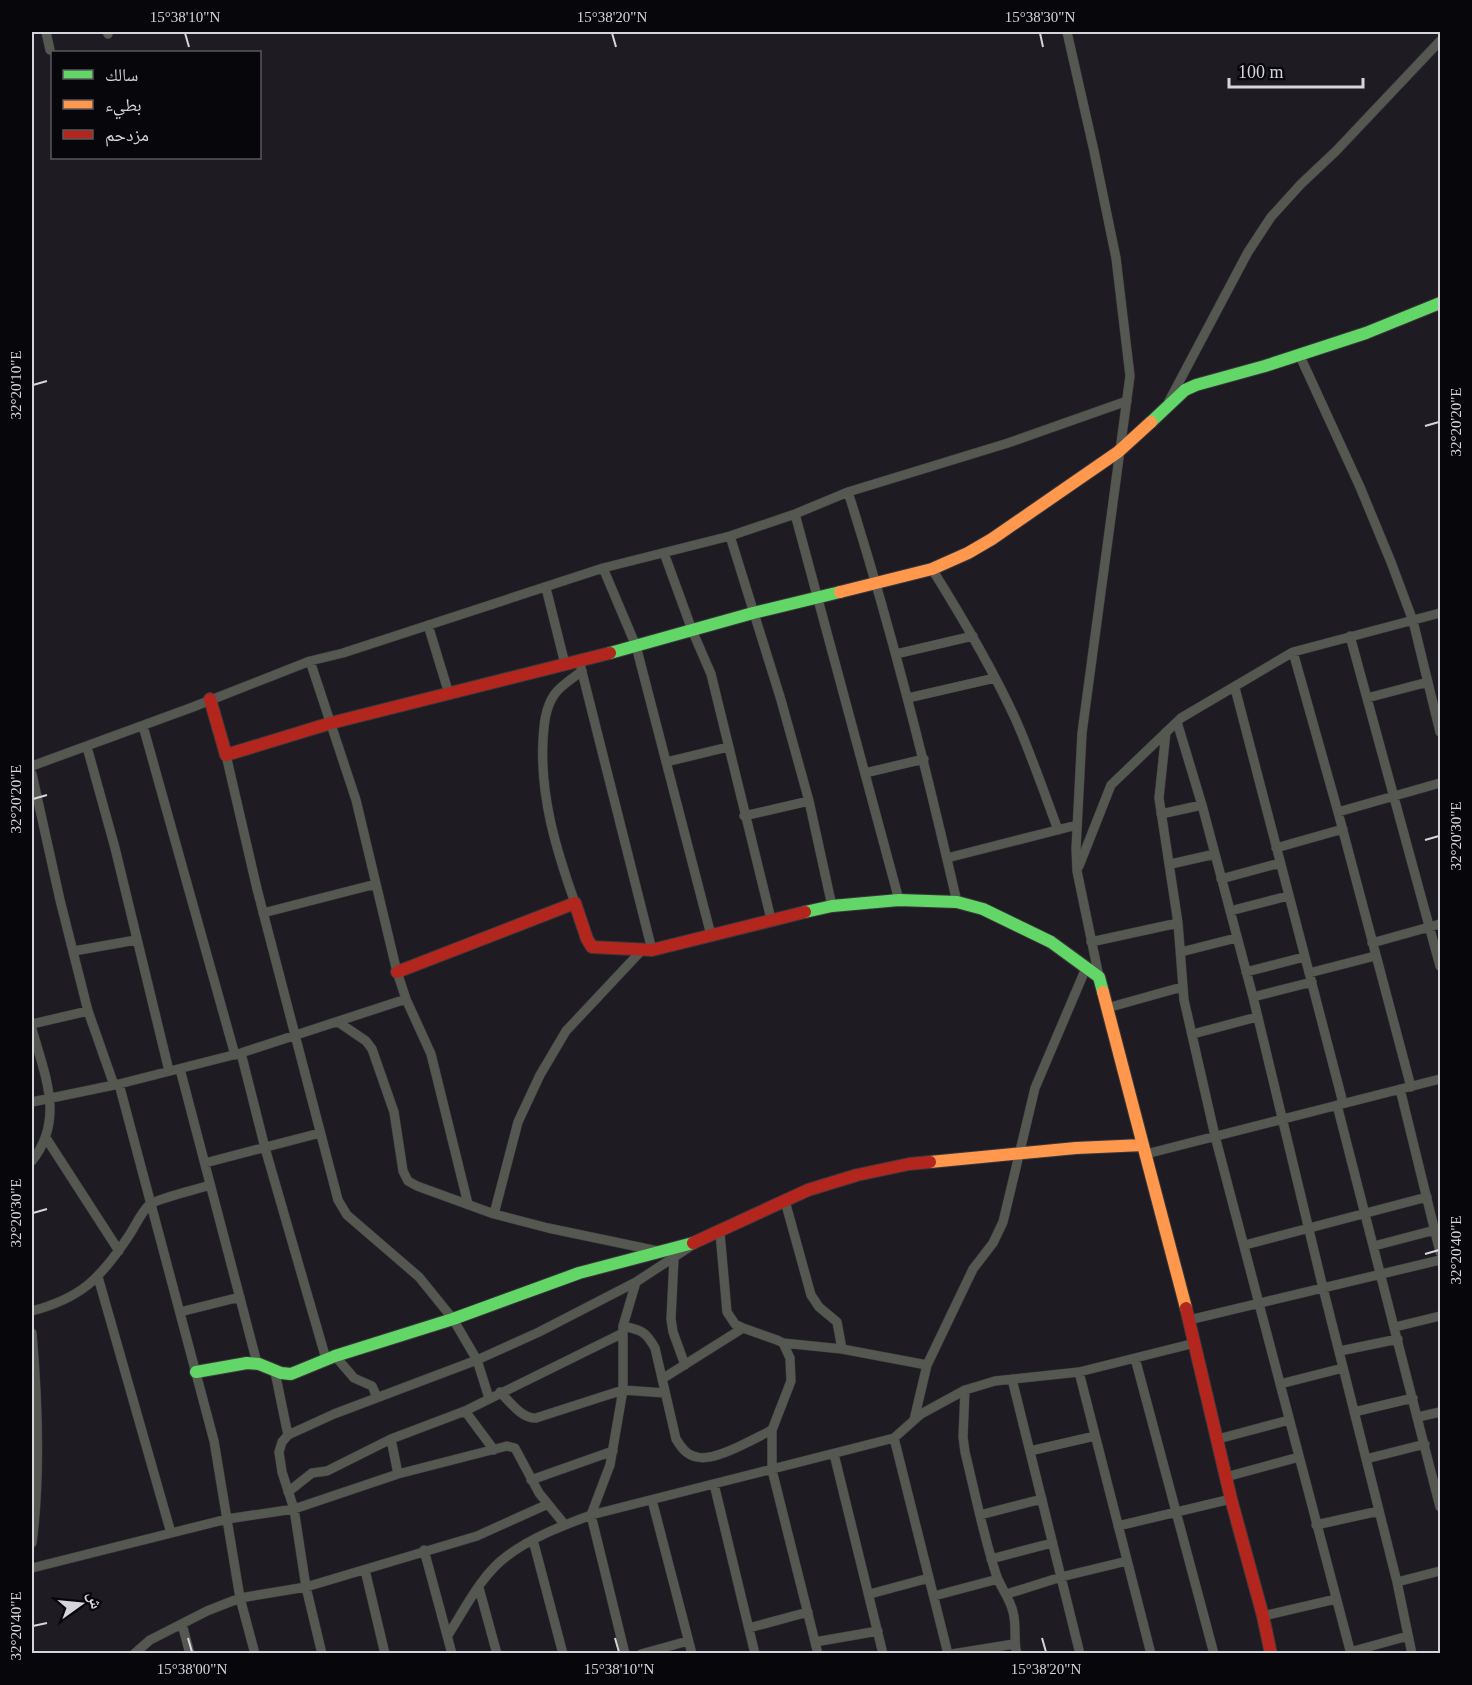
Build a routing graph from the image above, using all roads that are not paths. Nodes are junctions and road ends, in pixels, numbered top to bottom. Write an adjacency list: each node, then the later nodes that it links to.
1 (46, 32): 4 (street)
2 (1067, 32): 7 (street)
3 (1440, 41): 8 (street)
4 (50, 50)
5 (1440, 303): 6 (street)
6 (1299, 354): 8 (street); 21 (street)
7 (1127, 401): 9 (street); 10 (street)
8 (1167, 406): 9 (street)
9 (1118, 452): 15 (street); 59 (street)
10 (848, 492): 11 (street); 16 (street)
11 (795, 514): 12 (street); 18 (street)
12 (730, 536): 13 (street); 19 (street)
13 (664, 553): 14 (street); 23 (street)
14 (603, 568): 17 (street); 26 (street)
15 (932, 569): 16 (street); 24 (street)
16 (877, 583): 18 (street); 28 (street)
17 (546, 588): 22 (street); 30 (street)
18 (817, 598): 19 (street); 50 (street)
19 (753, 613): 23 (street); 54 (street)
20 (1440, 613): 21 (street)
21 (1413, 621): 25 (street); 33 (street)
22 (428, 625): 29 (street); 35 (street)
23 (692, 630): 26 (street); 45 (street)
24 (973, 636): 28 (street); 32 (street)
25 (1350, 636): 27 (street); 37 (street)
26 (636, 646): 31 (street); 48 (street)
27 (1293, 652): 34 (street); 56 (street)
28 (896, 654): 36 (street)
29 (310, 661): 38 (street); 40 (street)
30 (565, 664): 31 (street); 35 (street)
31 (580, 666): 73 (street); 86 (street)
32 (995, 678): 36 (street); 60 (street)
33 (1428, 682): 37 (street); 43 (street)
34 (1235, 688): 39 (street); 62 (street)
35 (449, 694): 40 (street)
36 (908, 698): 47 (street)
37 (1367, 698): 53 (street)
38 (210, 699): 41 (street); 46 (street)
39 (1177, 722): 42 (street); 55 (street)
40 (331, 723): 46 (street); 69 (street)
41 (143, 726): 44 (street); 108 (street)
42 (1166, 732): 57 (street); 67 (street)
43 (1440, 732)
44 (87, 747): 49 (street); 83 (street)
45 (728, 747): 48 (street); 58 (street)
46 (226, 754): 76 (street)
47 (924, 759): 50 (street); 64 (street)
48 (666, 762): 81 (street)
49 (32, 766)
50 (865, 773): 71 (street)
51 (32, 774): 87 (street)
52 (1440, 783): 53 (street)
53 (1393, 796): 56 (street); 80 (street)
54 (808, 801): 58 (street); 74 (street)
55 (1202, 805): 57 (street); 63 (street)
56 (1338, 812): 61 (street)
57 (1161, 814): 66 (street)
58 (744, 816): 77 (street)
59 (1077, 825): 60 (street); 67 (street)
60 (1058, 830): 64 (street)
61 (1343, 830): 62 (street); 85 (street)
62 (1276, 848): 65 (street)
63 (1215, 854): 66 (street); 68 (street)
64 (947, 858): 72 (street)
65 (1280, 863): 68 (street); 70 (street)
66 (1171, 864): 78 (street)
67 (1077, 871): 84 (street)
68 (1221, 879): 75 (street)
69 (376, 884): 76 (street); 93 (street)
70 (1288, 896): 75 (street); 90 (street)
71 (900, 900): 72 (street); 74 (street)
72 (957, 902): 92 (street)
73 (575, 903): 86 (street); 93 (street)
74 (832, 906): 77 (street)
75 (1230, 911): 82 (street)
76 (263, 913): 107 (street)
77 (771, 919): 81 (street)
78 (1178, 923): 84 (street); 88 (street)
79 (1440, 924): 80 (street)
80 (1429, 927): 85 (street); 91 (street)
81 (711, 935): 86 (street)
82 (1236, 938): 88 (street); 94 (street)
83 (136, 940): 87 (street); 110 (street)
84 (1091, 942): 95 (street)
85 (1372, 943): 89 (street)
86 (647, 950): 135 (street)
87 (74, 951): 101 (street)
88 (1181, 952): 97 (street)
89 (1375, 956): 96 (street); 113 (street)
90 (1304, 957): 94 (street); 96 (street)
91 (1440, 966)
92 (1086, 968): 95 (street); 124 (street)
93 (397, 972): 99 (street)
94 (1246, 972): 98 (street)
95 (1099, 977): 100 (street)
96 (1310, 977): 98 (street); 117 (street)
97 (1182, 987): 100 (street); 106 (street)
98 (1253, 998): 102 (street)
99 (406, 999): 103 (street); 131 (street)
100 (1107, 1008): 123 (street)
101 (88, 1011): 104 (street); 112 (street)
102 (1257, 1017): 106 (street); 118 (street)
103 (338, 1022): 107 (street); 131 (street)
104 (32, 1024)
105 (32, 1029): 115 (street)
106 (1193, 1034): 120 (street)
107 (295, 1037): 108 (street); 119 (street)
108 (238, 1054): 109 (street); 122 (street)
109 (180, 1069): 110 (street); 126 (street)
110 (169, 1071): 112 (street)
111 (1440, 1080): 113 (street)
112 (117, 1084): 115 (street); 130 (street)
113 (1411, 1087): 114 (street)
114 (1400, 1089): 117 (street); 128 (street)
115 (51, 1098): 116 (street); 121 (street)
116 (32, 1102)
117 (1340, 1104): 118 (street); 134 (street)
118 (1282, 1120): 120 (street); 136 (street)
119 (320, 1133): 122 (street); 156 (street)
120 (1215, 1136): 123 (street); 140 (street)
121 (46, 1138): 125 (street); 142 (street)
122 (265, 1148): 126 (street); 167 (street)
123 (1144, 1150): 124 (street); 157 (street)
124 (1018, 1154): 129 (street); 172 (street)
125 (32, 1161)
126 (205, 1163): 127 (street)
127 (210, 1185): 130 (street); 151 (street)
128 (1427, 1197): 133 (street); 134 (street)
129 (785, 1201): 138 (street); 165 (street)
130 (150, 1204): 142 (street); 154 (street)
131 (468, 1204): 135 (street)
132 (1440, 1209): 133 (street)
133 (1430, 1211): 137 (street)
134 (1364, 1212): 136 (street); 141 (street)
135 (494, 1214): 143 (street)
136 (1308, 1228): 140 (street); 150 (street)
137 (1435, 1230): 141 (street); 144 (street)
138 (720, 1233): 139 (street); 159 (street)
139 (698, 1242): 143 (street); 145 (street)
140 (1245, 1245): 152 (street)
141 (1374, 1246): 147 (street)
142 (119, 1251): 148 (street)
143 (659, 1251): 156 (street)
144 (1440, 1252)
145 (674, 1258): 149 (street); 171 (street)
146 (1440, 1260): 147 (street)
147 (1380, 1274): 150 (street); 158 (street)
148 (98, 1277): 153 (street); 226 (street)
149 (636, 1282): 160 (street); 169 (street)
150 (1323, 1288): 152 (street); 166 (street)
151 (240, 1297): 154 (street); 170 (street)
152 (1258, 1303): 157 (street); 179 (street)
153 (32, 1311)
154 (180, 1312): 174 (street)
155 (1440, 1316): 158 (street)
156 (453, 1319): 167 (street); 169 (street)
157 (1190, 1320): 164 (street)
158 (1395, 1327): 162 (street)
159 (742, 1328): 163 (street); 171 (street)
160 (623, 1329): 177 (street); 180 (street); 182 (street)
161 (32, 1333): 228 (street)
162 (1398, 1339): 166 (street); 186 (street)
163 (783, 1343): 165 (street); 193 (street)
164 (1195, 1343): 168 (street); 198 (street)
165 (842, 1349): 172 (street)
166 (1340, 1352): 173 (street)
167 (331, 1357): 175 (street); 184 (street)
168 (1135, 1358): 176 (street); 219 (street)
169 (477, 1360): 184 (street); 185 (street)
170 (257, 1363): 174 (street); 175 (street)
171 (686, 1365): 177 (street)
172 (927, 1365): 191 (street)
173 (1343, 1368): 179 (street); 188 (street)
174 (196, 1372): 222 (street)
175 (275, 1372): 194 (street)
176 (1079, 1372): 178 (street); 195 (street)
177 (662, 1379): 183 (street)
178 (1012, 1379): 181 (street); 202 (street)
179 (1280, 1384): 192 (street)
180 (623, 1390): 182 (street); 183 (street); 201 (street)
181 (965, 1390): 191 (street); 221 (street)
182 (500, 1392): 185 (street)
183 (665, 1393): 193 (street)
184 (377, 1397): 194 (street)
185 (489, 1398): 187 (street)
186 (1413, 1398): 188 (street); 190 (street)
187 (465, 1411): 197 (street); 200 (street)
188 (1354, 1412): 205 (street)
189 (1440, 1412): 190 (street)
190 (1418, 1418): 199 (street)
191 (914, 1420): 196 (street)
192 (1289, 1420): 198 (street); 204 (street)
193 (772, 1430): 206 (street)
194 (288, 1435): 211 (street)
195 (1095, 1436): 202 (street); 225 (street)
196 (894, 1438): 203 (street); 237 (street)
197 (391, 1439): 207 (street); 211 (street)
198 (1218, 1439): 208 (street)
199 (1425, 1444): 205 (street); 216 (street)
200 (494, 1450): 207 (street); 209 (street)
201 (613, 1451): 209 (street); 220 (street)
202 (1030, 1451): 212 (street)
203 (834, 1454): 206 (street); 242 (street)
204 (1299, 1457): 208 (street); 224 (street)
205 (1366, 1460): 218 (street)
206 (772, 1470): 210 (street); 247 (street)
207 (398, 1474): 217 (street)
208 (1226, 1477): 213 (street)
209 (531, 1479): 215 (street)
210 (714, 1484): 214 (street); 250 (street)
211 (288, 1492): 217 (street)
212 (1042, 1499): 221 (street); 229 (street)
213 (1231, 1499): 219 (street); 248 (street)
214 (652, 1500): 220 (street); 254 (street)
215 (548, 1504): 223 (street); 230 (street)
216 (1440, 1507)
217 (294, 1509): 222 (street); 240 (street)
218 (1379, 1511): 224 (street); 239 (street)
219 (1176, 1512): 225 (street); 275 (street)
220 (591, 1515): 223 (street); 266 (street)
221 (980, 1515): 231 (street)
222 (227, 1519): 226 (street); 245 (street)
223 (565, 1525): 227 (street)
224 (1316, 1525): 246 (street)
225 (1118, 1526): 232 (street)
226 (171, 1533): 233 (street)
227 (533, 1540): 241 (street); 265 (street)
228 (32, 1543)
229 (1052, 1543): 231 (street); 236 (street)
230 (424, 1550): 234 (street); 252 (street)
231 (991, 1559): 238 (street)
232 (1127, 1561): 236 (street); 274 (street)
233 (32, 1568)
234 (364, 1570): 240 (street); 262 (street)
235 (1440, 1571): 239 (street)
236 (1061, 1577): 243 (street); 273 (street)
237 (929, 1578): 242 (street); 244 (street)
238 (998, 1579): 243 (street); 244 (street)
239 (1397, 1582): 253 (street)
240 (306, 1587): 245 (street); 261 (street)
241 (479, 1588): 252 (street); 264 (street)
242 (870, 1594): 251 (street)
243 (1007, 1594): 256 (street)
244 (934, 1596): 272 (street)
245 (240, 1598): 249 (street); 260 (street)
246 (1336, 1599): 248 (street); 257 (street)
247 (808, 1612): 250 (street); 255 (street)
248 (1263, 1616): 276 (street)
249 (182, 1624): 258 (street); 259 (street)
250 (749, 1628): 269 (street)
251 (878, 1631): 255 (street); 271 (street)
252 (448, 1635): 263 (street)
253 (1408, 1636): 257 (street); 277 (street)
254 (688, 1641): 267 (street); 268 (street)
255 (815, 1642): 270 (street)
256 (1015, 1649): 272 (street)
257 (1351, 1652)
258 (134, 1653)
259 (190, 1653)
260 (255, 1653)
261 (322, 1653)
262 (386, 1653)
263 (452, 1653)
264 (497, 1653)
265 (563, 1653)
266 (625, 1653)
267 (641, 1653)
268 (692, 1653)
269 (755, 1653)
270 (818, 1653)
271 (883, 1653)
272 (950, 1653)
273 (1080, 1653)
274 (1151, 1653)
275 (1214, 1653)
276 (1271, 1653)
277 (1412, 1653)

